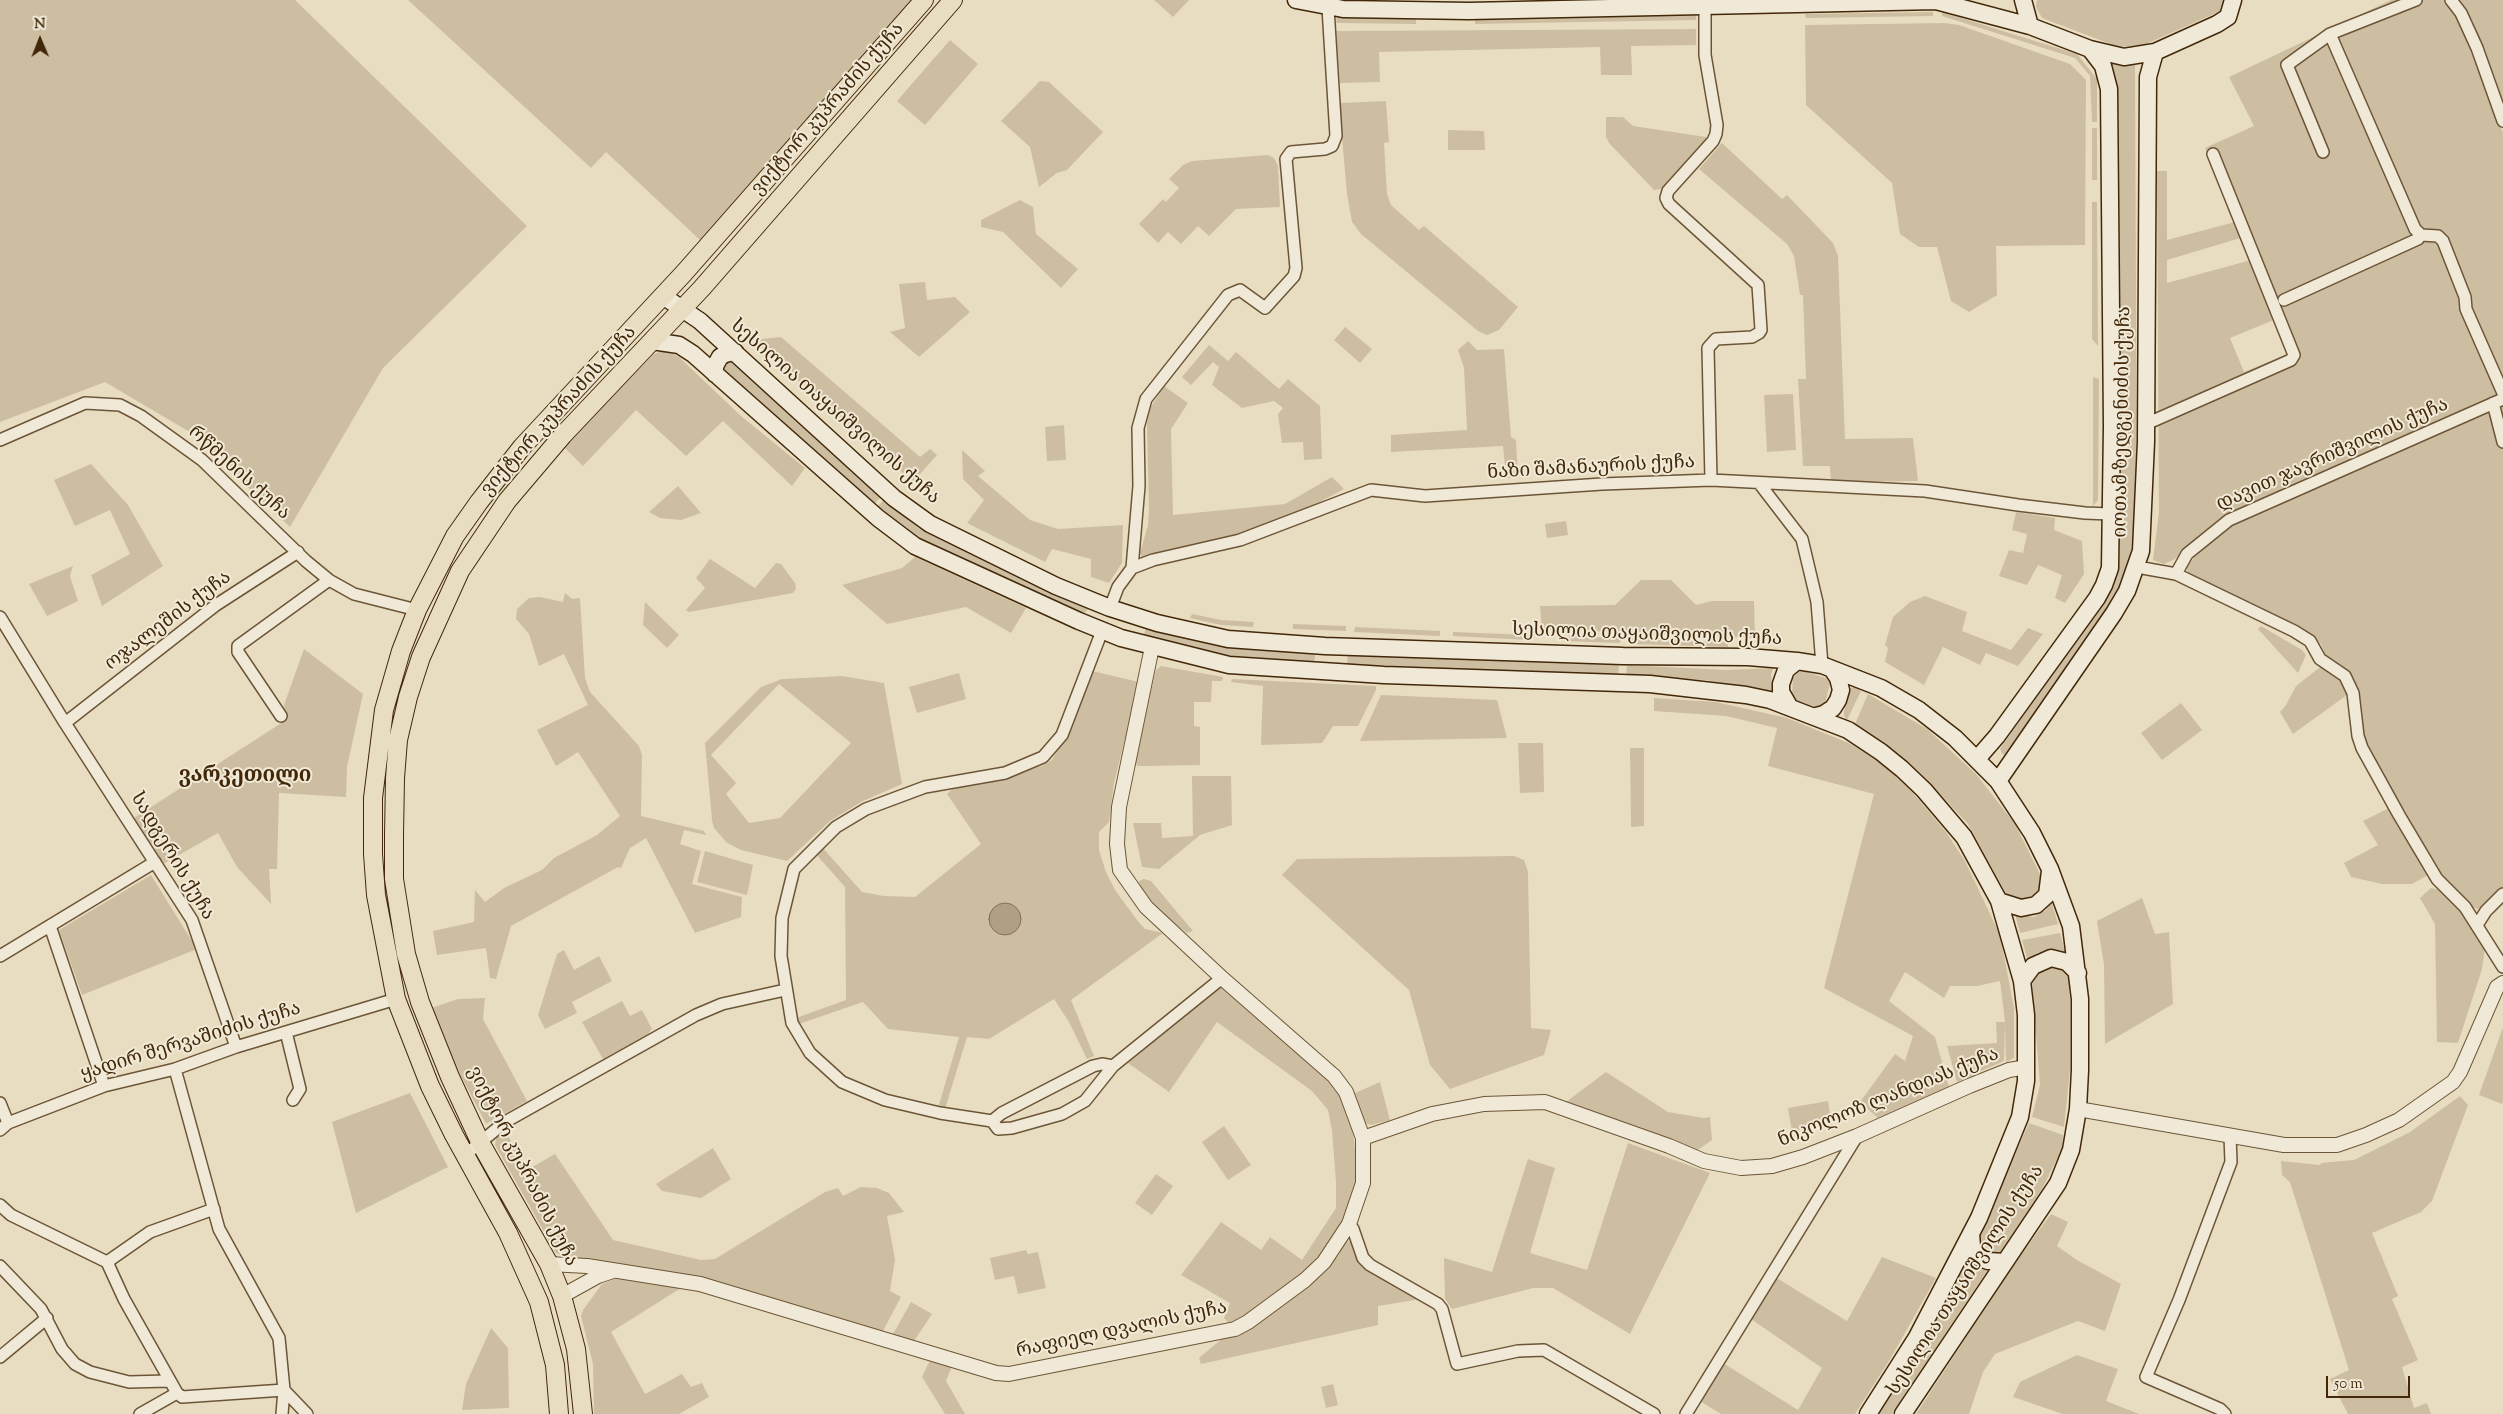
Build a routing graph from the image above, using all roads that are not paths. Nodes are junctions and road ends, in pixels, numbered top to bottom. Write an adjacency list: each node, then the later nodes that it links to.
1 (924, 0): 21 (main road, ვიქტორ კუპრაძის ქუჩა)
2 (953, 0): 23 (main road, ვიქტორ კუპრაძის ქუჩა)
3 (1296, 0): 11 (main road)
4 (2023, 0): 13 (main road)
5 (2233, 0): 12 (main road)
6 (2243, 0): 12 (main road)
7 (2416, 0): 14 (street)
8 (2451, 0): 17 (street)
9 (1450, 5): 10 (main road); 11 (main road)
10 (1705, 5): 13 (main road); 34 (street)
11 (1328, 8): 39 (street)
12 (2228, 17): 16 (main road)
13 (2030, 26): 15 (main road)
14 (2330, 34): 18 (street); 20 (street)
15 (2090, 48): 16 (main road); 36 (main road, იოთამ ზედგენიძის ქუჩა)
16 (2155, 52): 30 (main road, იოთამ ზედგენიძის ქუჩა)
17 (2503, 120)
18 (2323, 152)
19 (2213, 154): 30 (street)
20 (2421, 235): 22 (street); 27 (street)
21 (663, 296): 23 (main road, სესილია თაყაიშვილის ქუჩა); 29 (main road, ვიქტორ კუპრაძის ქუჩა)
22 (2284, 300)
23 (683, 308): 24 (main road, ვიქტორ კუპრაძის ქუჩა); 25 (main road, სესილია თაყაიშვილის ქუჩა)
24 (652, 341): 26 (main road, სესილია თაყაიშვილის ქუჩა); 31 (main road, ვიქტორ კუპრაძის ქუჩა)
25 (735, 352): 26 (main road); 42 (main road, სესილია თაყაიშვილის ქუჩა)
26 (715, 374): 46 (main road, სესილია თაყაიშვილის ქუჩა)
27 (2503, 392)
28 (2498, 401): 33 (street); 40 (street, დავით ჯავრიშვილის ქუჩა)
29 (550, 418): 31 (main road); 44 (main road, ვიქტორ კუპრაძის ქუჩა)
30 (2146, 424): 38 (main road, იოთამ ზედგენიძის ქუჩა)
31 (563, 436): 63 (main road, ვიქტორ კუპრაძის ქუჩა)
32 (0, 440): 37 (street, რწმენის ქუჩა)
33 (2503, 442)
34 (1711, 480): 35 (street, ნაზი შამანაურის ქუჩა); 39 (street, ნაზი შამანაურის ქუჩა)
35 (1759, 483): 36 (street, ნაზი შამანაურის ქუჩა); 52 (street)
36 (2110, 514): 59 (main road, იოთამ ზედგენიძის ქუჩა)
37 (298, 552): 41 (street, რწმენის ქუჩა); 58 (street, ოჯალეშის ქუჩა)
38 (2137, 567): 40 (street); 60 (main road, იოთამ ზედგენიძის ქუჩა)
39 (1132, 568): 43 (street)
40 (2176, 574): 67 (street)
41 (329, 580): 44 (street, რწმენის ქუჩა); 56 (street)
42 (1094, 602): 43 (main road, სესილია თაყაიშვილის ქუჩა); 46 (main road)
43 (1110, 608): 47 (main road); 48 (main road, სესილია თაყაიშვილის ქუჩა)
44 (417, 610): 65 (main road, ვიქტორ კუპრაძის ქუჩა)
45 (0, 617): 58 (street, სადგერის ქუჩა)
46 (1079, 621): 47 (main road, სესილია თაყაიშვილის ქუჩა)
47 (1102, 631): 49 (main road, სესილია თაყაიშვილის ქუჩა); 75 (street)
48 (1312, 646): 50 (main road, სესილია თაყაიშვილის ქუჩა); 53 (main road)
49 (1152, 647): 53 (main road, სესილია თაყაიშვილის ქუჩა); 72 (street, რაფიელ დვალის ქუჩა)
50 (1349, 647): 51 (main road, სესილია თაყაიშვილის ქუჩა); 54 (main road)
51 (1797, 661): 52 (main road, სესილია თაყაიშვილის ქუჩა); 55 (main road)
52 (1827, 667): 57 (main road); 59 (main road, სესილია თაყაიშვილის ქუჩა)
53 (1309, 672): 54 (main road, სესილია თაყაიშვილის ქუჩა)
54 (1347, 673): 55 (main road, სესილია თაყაიშვილის ქუჩა)
55 (1789, 706): 57 (main road, სესილია თაყაიშვილის ქუჩა)
56 (281, 716)
57 (1816, 716): 66 (main road, სესილია თაყაიშვილის ქუჩა)
58 (65, 723): 61 (street, სადგერის ქუჩა)
59 (1977, 759): 60 (main road, სესილია თაყაიშვილის ქუჩა)
60 (1998, 782): 62 (main road, სესილია თაყაიშვილის ქუჩა)
61 (155, 862): 68 (street); 79 (street, სადგერის ქუჩა)
62 (2050, 870): 66 (main road); 71 (main road, სესილია თაყაიშვილის ქუჩა)
63 (396, 892): 65 (main road); 78 (main road, ვიქტორ კუპრაძის ქუჩა)
64 (2503, 894): 67 (street)
65 (376, 895): 76 (main road, ვიქტორ კუპრაძის ქუჩა)
66 (1999, 901): 73 (main road, სესილია თაყაიშვილის ქუჩა)
67 (2477, 925): 70 (street)
68 (50, 926): 69 (street); 84 (street)
69 (0, 956)
70 (2503, 967)
71 (2078, 972): 73 (main road); 87 (main road, სესილია თაყაიშვილის ქუჩა)
72 (1222, 978): 81 (street); 92 (street, რაფიელ დვალის ქუჩა)
73 (2022, 980): 82 (main road, სესილია თაყაიშვილის ქუჩა)
74 (2503, 983): 91 (street)
75 (785, 990): 88 (street); 93 (street)
76 (396, 999): 77 (street, ყადირ შერვაშიძის ქუჩა); 80 (main road, ვიქტორ კუპრაძის ქუჩა)
77 (286, 1032): 79 (street, ყადირ შერვაშიძის ქუჩა); 85 (street)
78 (435, 1042): 80 (main road); 93 (main road, ვიქტორ კუპრაძის ქუჩა)
79 (236, 1048): 83 (street, ყადირ შერვაშიძის ქუჩა)
80 (415, 1051): 94 (main road, ვიქტორ კუპრაძის ქუჩა)
81 (1113, 1066): 88 (street); 88 (street)
82 (2027, 1067): 90 (street, ნიკოლოზ ლანდიას ქუჩა); 98 (main road, სესილია თაყაიშვილის ქუჩა)
83 (175, 1070): 84 (street, ყადირ შერვაშიძის ქუჩა); 96 (street)
84 (104, 1086): 89 (street, ყადირ შერვაშიძის ქუჩა)
85 (293, 1100)
86 (0, 1104): 89 (street)
87 (2078, 1108): 91 (street); 100 (main road, სესილია თაყაიშვილის ქუჩა)
88 (992, 1121)
89 (4, 1127)
90 (1857, 1136): 92 (street, ნიკოლოზ ლანდიას ქუჩა); 117 (street)
91 (2230, 1136): 120 (street)
92 (1363, 1138): 97 (street, რაფიელ დვალის ქუჩა)
93 (481, 1144): 94 (street); 101 (main road, ვიქტორ კუპრაძის ქუჩა)
94 (465, 1155): 105 (main road, ვიქტორ კუპრაძის ქუჩა)
95 (0, 1205): 99 (street)
96 (214, 1209): 99 (street); 109 (street)
97 (1349, 1224): 103 (street, რაფიელ დვალის ქუჩა); 116 (street)
98 (1971, 1233): 100 (main road); 118 (main road, სესილია თაყაიშვილის ქუჩა)
99 (107, 1262): 108 (street)
100 (2005, 1262): 119 (main road, სესილია თაყაიშვილის ქუჩა)
101 (549, 1264): 103 (street, რაფიელ დვალის ქუჩა); 104 (main road, ვიქტორ კუპრაძის ქუჩა)
102 (0, 1266): 106 (street)
103 (613, 1271): 104 (street)
104 (562, 1296): 105 (main road); 115 (main road, ვიქტორ კუპრაძის ქუჩა)
105 (539, 1302): 114 (main road, ვიქტორ კუპრაძის ქუჩა)
106 (47, 1318): 107 (street); 108 (street)
107 (0, 1357)
108 (168, 1381): 110 (street)
109 (284, 1390): 110 (street); 112 (street); 113 (street)
110 (177, 1393): 111 (street)
111 (140, 1414)
112 (282, 1414)
113 (307, 1414)
114 (559, 1414)
115 (583, 1414)
116 (1654, 1414)
117 (1686, 1414)
118 (1868, 1414)
119 (1903, 1414)
120 (2225, 1414)

